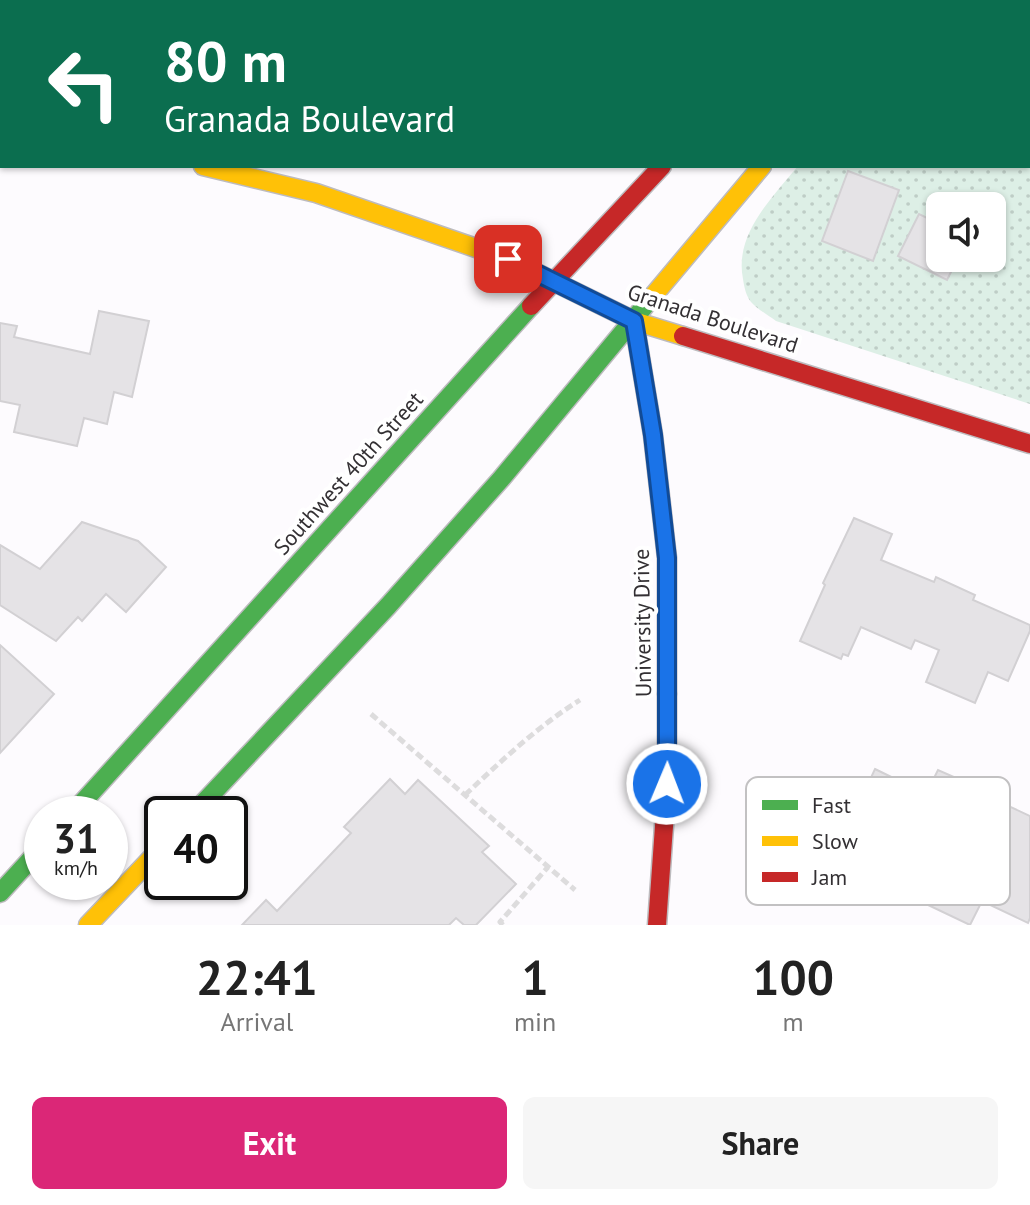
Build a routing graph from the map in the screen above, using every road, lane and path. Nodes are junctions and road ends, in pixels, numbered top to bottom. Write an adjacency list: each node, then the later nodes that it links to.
1 (211, 168): 4 (main road, Granada Boulevard)
2 (660, 168): 4 (main road, Southwest 40th Street)
3 (760, 168): 5 (main road)
4 (555, 280): 5 (main road, Granada Boulevard); 10 (main road, Southwest 40th Street)
5 (634, 321): 6 (main road, Granada Boulevard); 11 (main road); 19 (main road, University Drive)
6 (1030, 444)
7 (580, 700): 9 (path)
8 (371, 714): 9 (path)
9 (465, 795): 14 (path)
10 (88, 796)
11 (210, 796)
12 (144, 866): 18 (main road)
13 (24, 867): 16 (main road)
14 (548, 867): 15 (path); 17 (path)
15 (575, 890)
16 (0, 893)
17 (500, 924)
18 (88, 925)
19 (657, 925)

